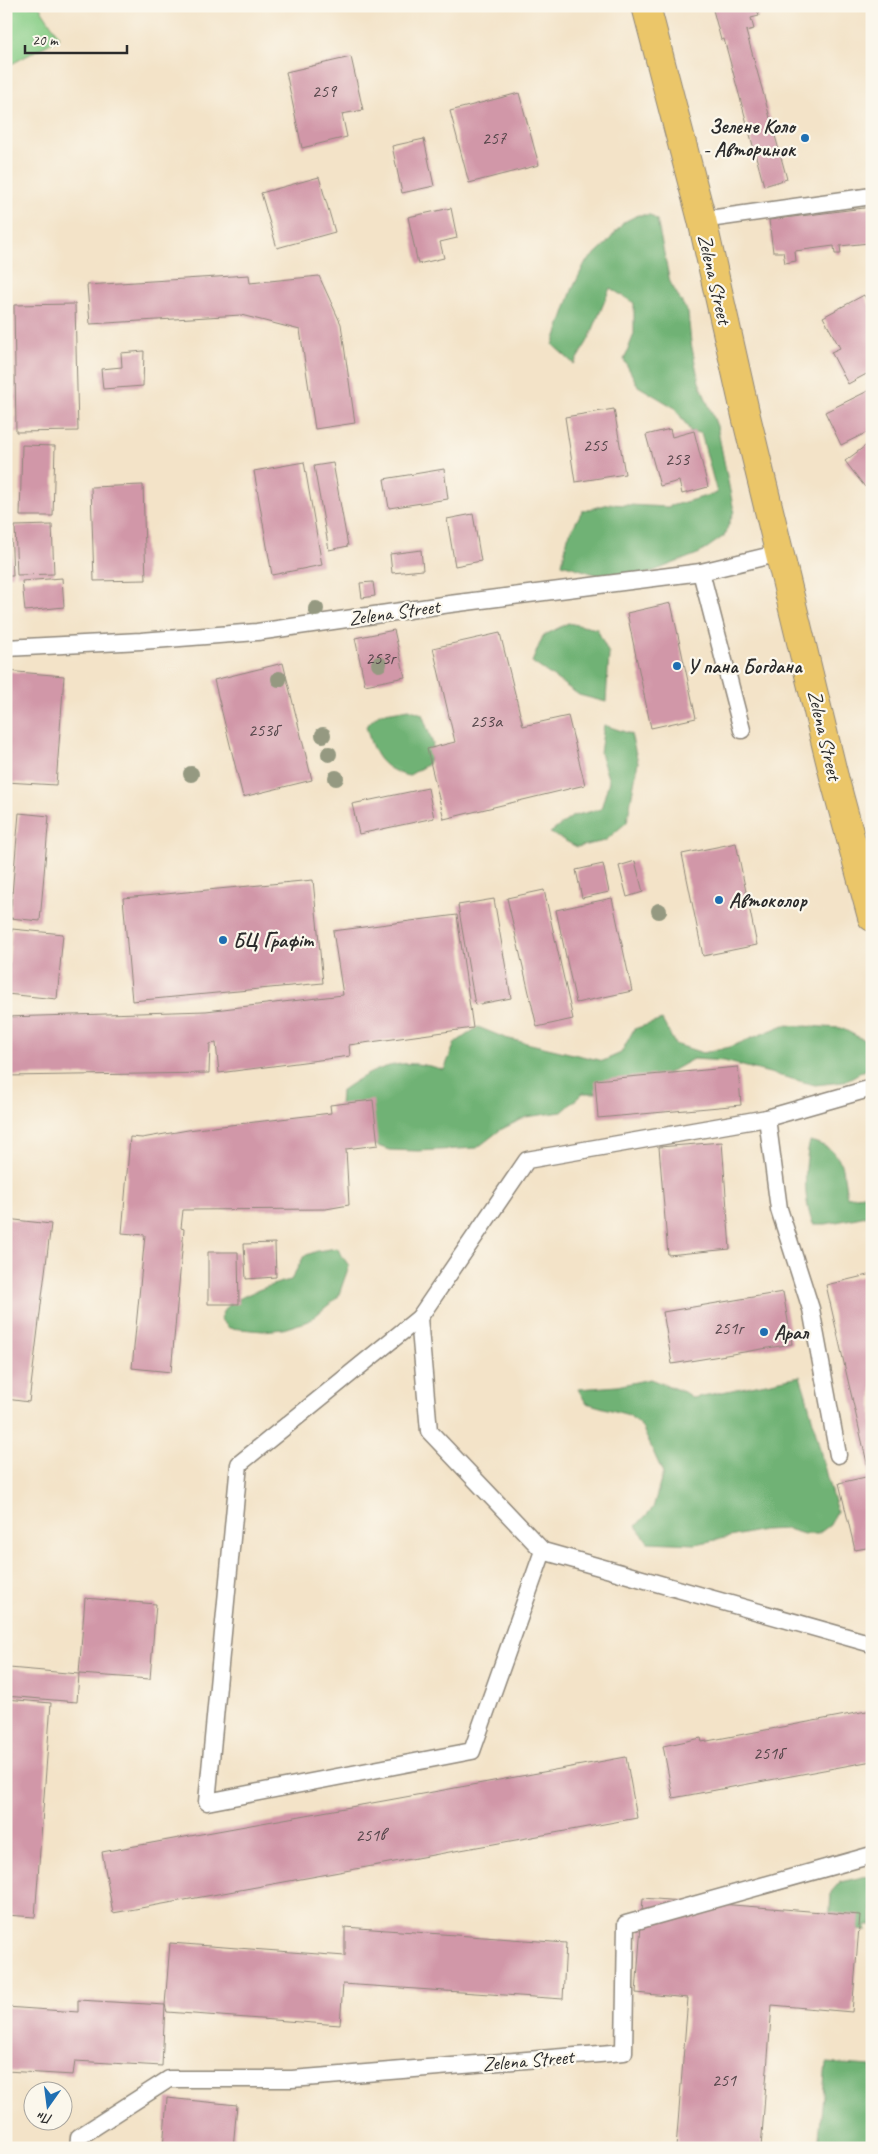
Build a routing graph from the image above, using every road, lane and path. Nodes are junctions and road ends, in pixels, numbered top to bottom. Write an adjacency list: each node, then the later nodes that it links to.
1 (646, 6): 3 (main road, Zelena Street)
2 (872, 196): 3 (lane)
3 (702, 220): 4 (main road, Zelena Street)
4 (780, 553): 5 (lane, Zelena Street); 8 (main road, Zelena Street)
5 (701, 572): 6 (lane, Zelena Street); 7 (lane)
6 (6, 648)
7 (742, 730)
8 (872, 917)
9 (872, 1088): 10 (lane)
10 (767, 1118): 11 (lane); 12 (lane)
11 (419, 1318): 13 (lane); 13 (lane)
12 (838, 1456)
13 (543, 1551): 14 (lane)
14 (872, 1644)
15 (872, 1855): 16 (lane, Zelena Street)
16 (78, 2148)

